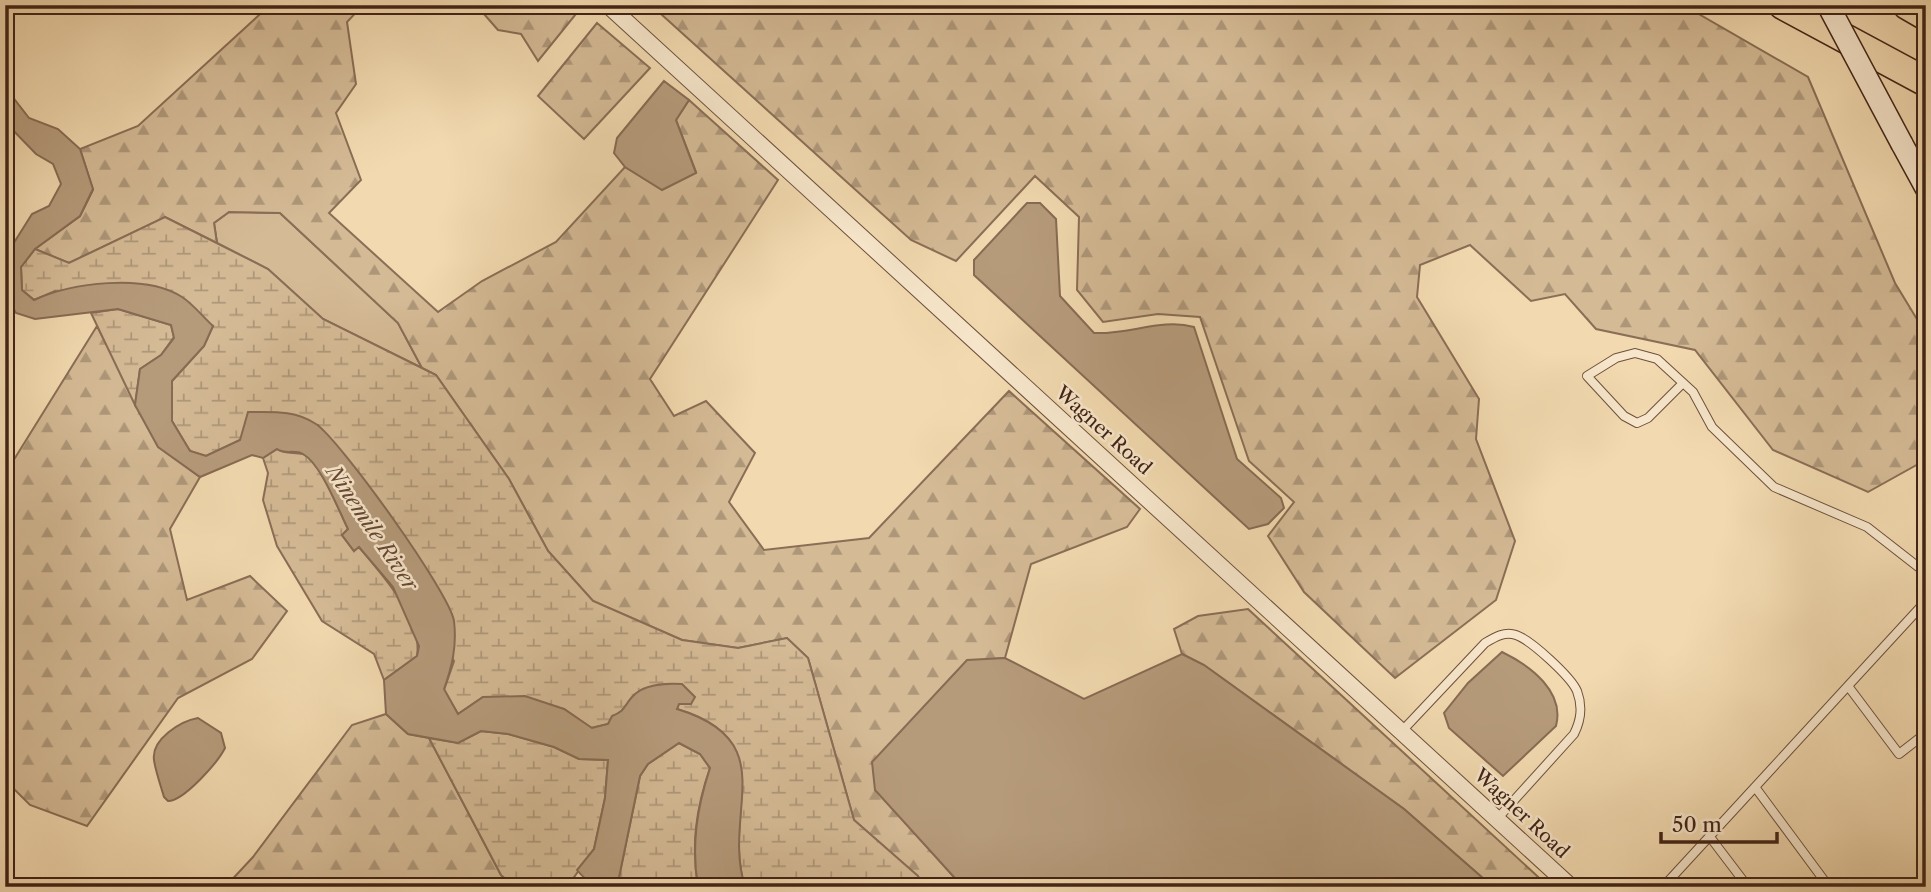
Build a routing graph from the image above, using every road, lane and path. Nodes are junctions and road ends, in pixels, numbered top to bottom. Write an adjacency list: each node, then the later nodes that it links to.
1 (608, 5): 12 (street, Wagner Road)
2 (1783, 5): 6 (highway)
3 (1828, 5): 7 (street, bridge)
4 (1907, 5): 5 (highway)
5 (1926, 16)
6 (1926, 82)
7 (1926, 187)
8 (1682, 384): 8 (lane); 9 (lane)
9 (1926, 573)
10 (1926, 601): 11 (lane)
11 (1848, 686): 13 (lane); 14 (lane)
12 (1402, 731): 15 (street, Wagner Road); 15 (lane)
13 (1926, 733)
14 (1755, 787): 16 (lane); 20 (lane)
15 (1498, 818): 17 (street, Wagner Road)
16 (1710, 837): 18 (lane); 19 (lane)
17 (1571, 887)
18 (1663, 887)
19 (1748, 887)
20 (1829, 887)

